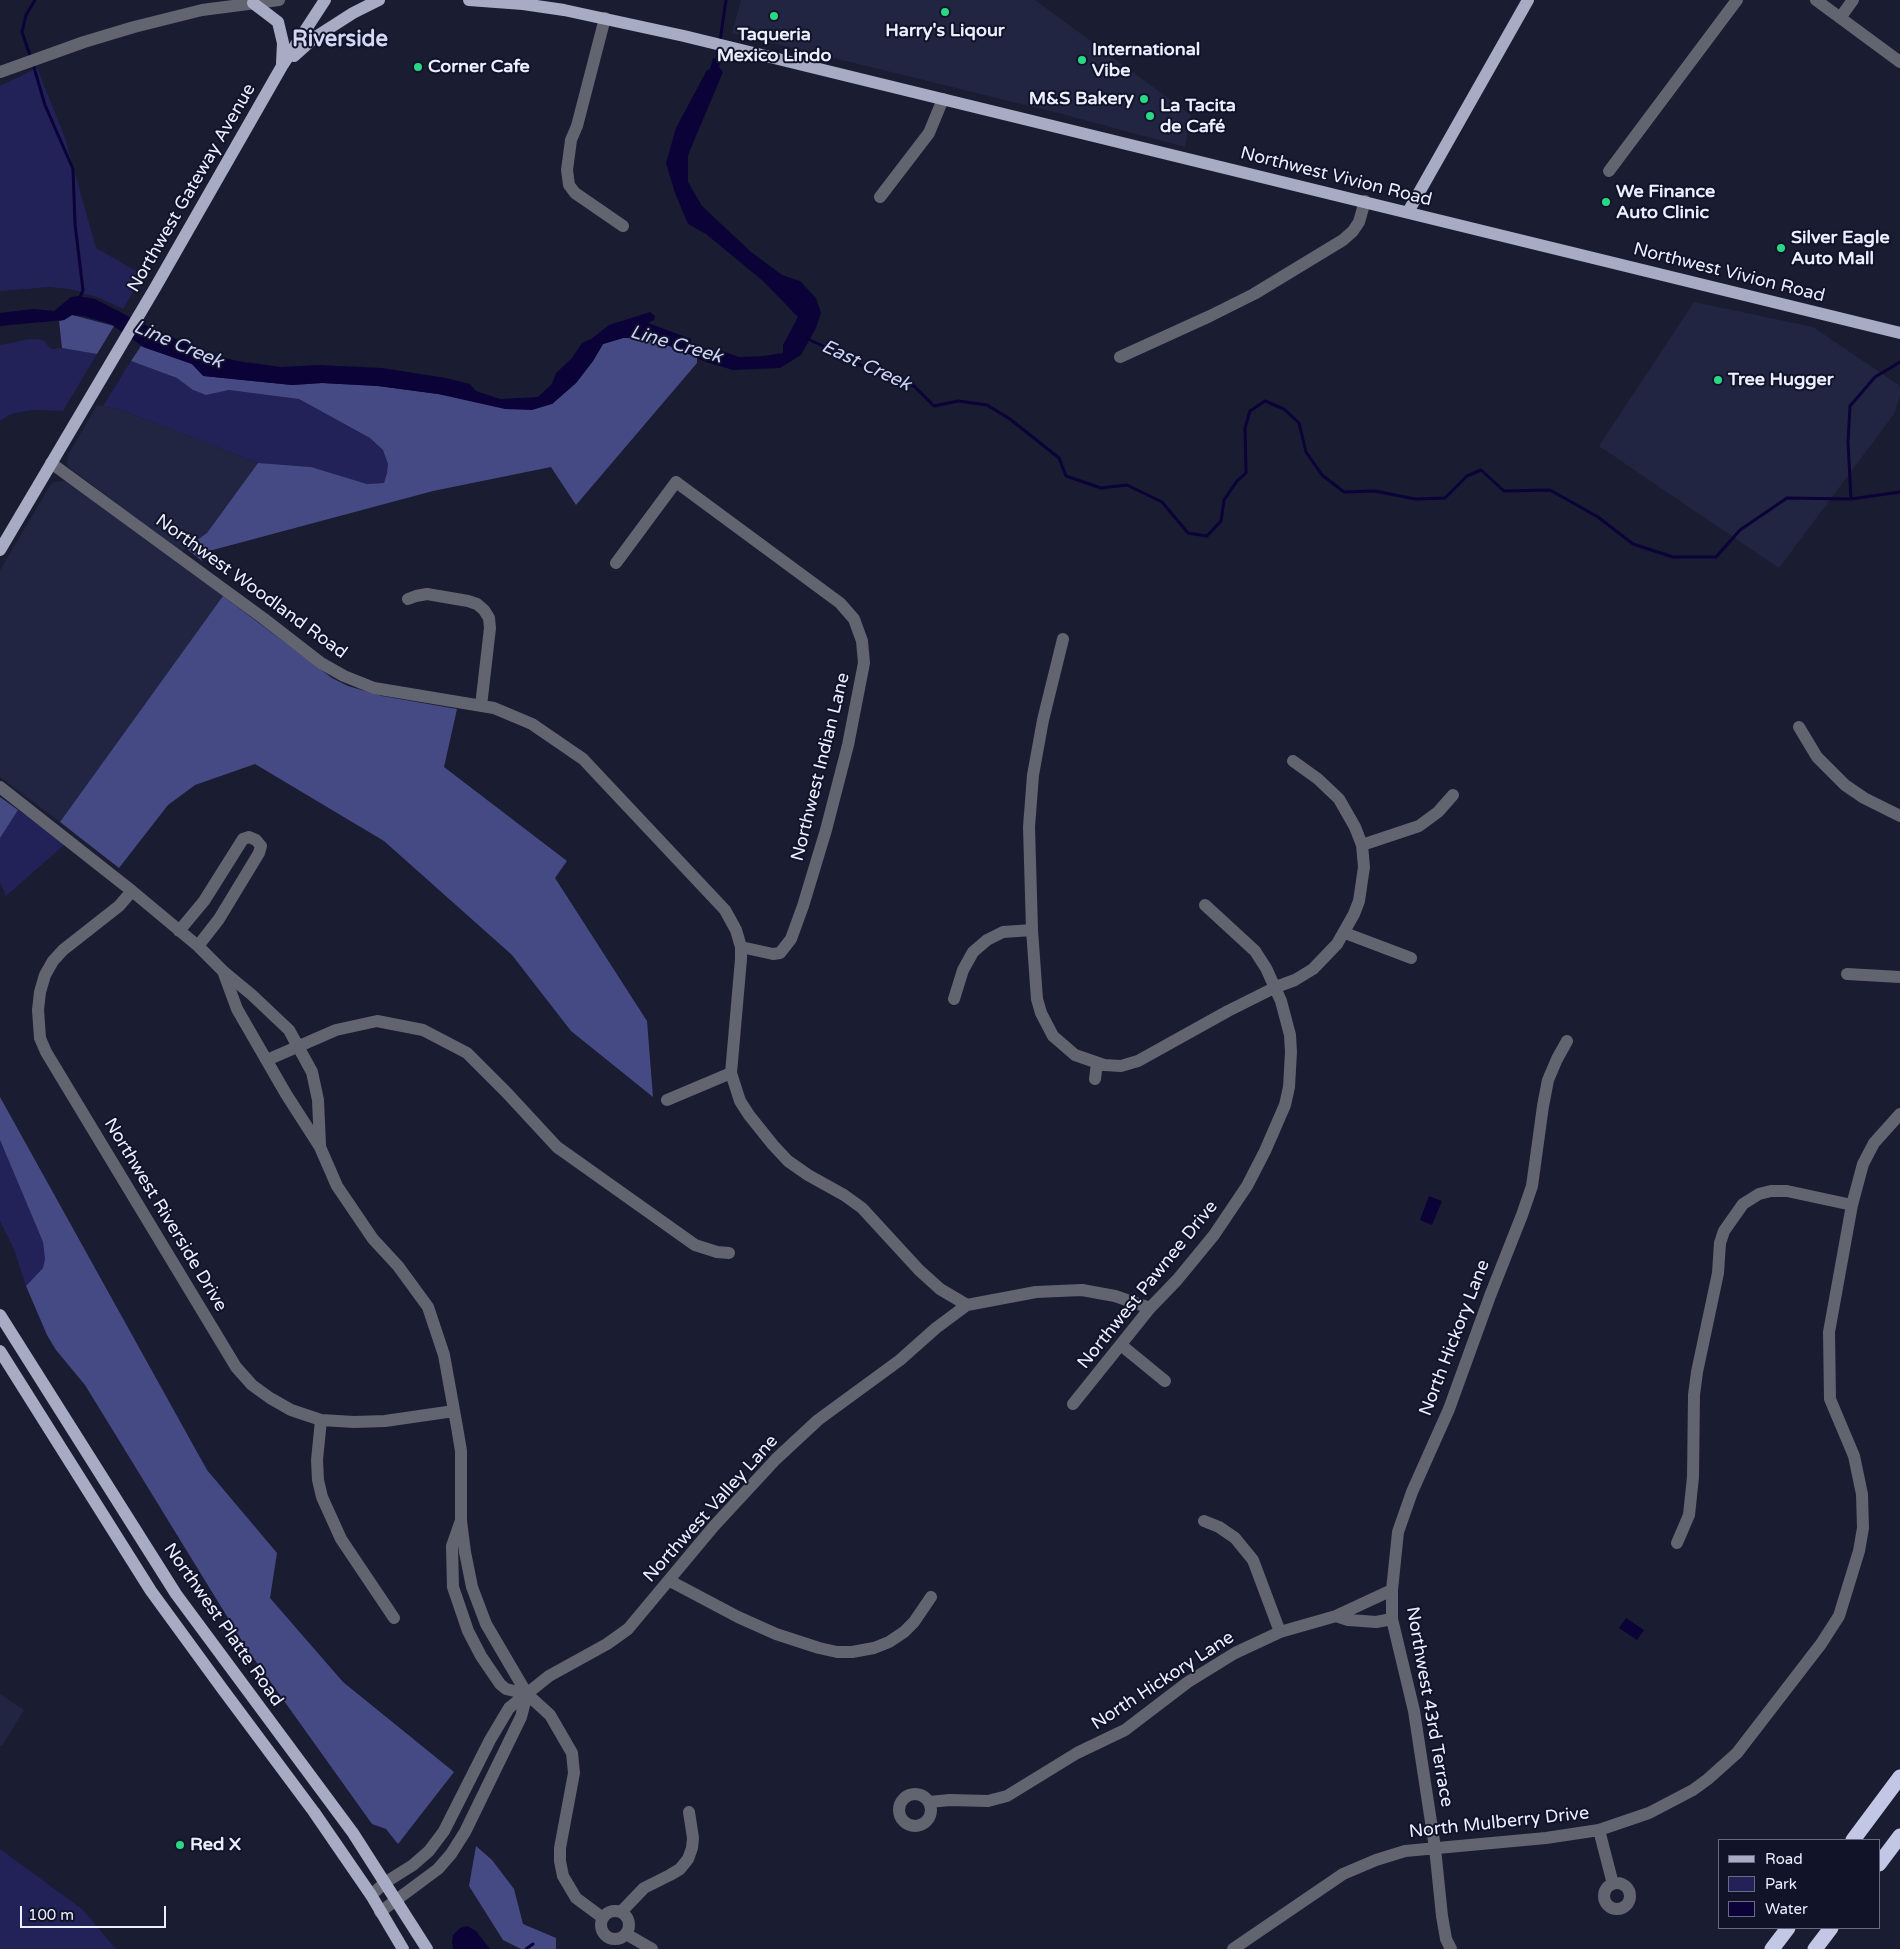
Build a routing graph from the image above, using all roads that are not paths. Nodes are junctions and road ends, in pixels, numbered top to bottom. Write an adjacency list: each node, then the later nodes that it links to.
1 (279, 0): 9 (street)
2 (325, 0): 13 (main road, Northwest Gateway Avenue)
3 (379, 0): 13 (main road)
4 (469, 0): 10 (main road, Northwest Vivion Road)
5 (1528, 0): 19 (main road)
6 (1737, 0): 16 (street)
7 (1816, 0): 11 (street)
8 (1853, 0): 11 (street)
9 (253, 2): 13 (main road); 14 (street)
10 (605, 18): 15 (main road, Northwest Vivion Road); 20 (street)
11 (1840, 18): 12 (street)
12 (1900, 62)
13 (282, 66): 23 (main road, Northwest Gateway Avenue)
14 (5, 70)
15 (943, 99): 17 (street); 18 (main road, Northwest Vivion Road)
16 (1609, 171)
17 (880, 197)
18 (1365, 201): 19 (main road, Northwest Vivion Road); 22 (street)
19 (1408, 212): 21 (main road, Northwest Vivion Road)
20 (623, 226)
21 (1900, 333)
22 (1120, 357)
23 (51, 463): 24 (main road, Northwest Gateway Avenue); 28 (street, Northwest Woodland Road)
24 (0, 550)
25 (616, 563): 41 (street, Northwest Indian Lane)
26 (408, 599): 28 (street)
27 (1063, 639): 38 (street)
28 (481, 706): 41 (street, Northwest Woodland Road)
29 (1799, 727): 33 (street)
30 (1293, 762): 34 (street)
31 (0, 786): 35 (street)
32 (1453, 795): 34 (street)
33 (1900, 816)
34 (1362, 845): 39 (street)
35 (132, 890): 37 (street); 67 (street, Northwest Riverside Drive)
36 (1206, 905): 46 (street, Northwest Pawnee Drive)
37 (179, 930): 40 (street); 40 (street)
38 (1032, 930): 47 (street); 51 (street)
39 (1345, 933): 42 (street); 46 (street)
40 (198, 946): 43 (street)
41 (741, 947): 52 (street, Northwest Woodland Road)
42 (1411, 958)
43 (223, 971): 49 (street); 50 (street)
44 (1846, 974): 45 (street)
45 (1900, 976)
46 (1276, 987): 51 (street); 60 (street, Northwest Pawnee Drive)
47 (954, 999)
48 (1567, 1041): 72 (street, North Hickory Lane)
49 (298, 1047): 50 (street); 56 (street); 58 (street)
50 (267, 1060): 56 (street)
51 (1097, 1063): 53 (street)
52 (731, 1073): 54 (street); 59 (street, Northwest Woodland Road)
53 (1095, 1080)
54 (666, 1100)
55 (1900, 1114): 57 (street, North Mulberry Drive)
56 (320, 1147): 66 (street)
57 (1852, 1205): 70 (street); 82 (street, North Mulberry Drive)
58 (729, 1253)
59 (967, 1304): 60 (street); 71 (street, Northwest Valley Lane)
60 (1150, 1308): 62 (street, Northwest Pawnee Drive)
61 (0, 1315): 87 (main road, Northwest Platte Road)
62 (1121, 1345): 64 (street); 65 (street, Northwest Pawnee Drive)
63 (0, 1351): 89 (main road, Northwest Platte Road)
64 (1165, 1381)
65 (1073, 1404)
66 (454, 1410): 67 (street, Northwest Riverside Drive); 68 (street)
67 (321, 1420): 75 (street)
68 (461, 1520): 78 (street); 78 (street)
69 (1204, 1521): 77 (street)
70 (1677, 1543)
71 (670, 1581): 73 (street); 78 (street, Northwest Valley Lane)
72 (1392, 1590): 74 (street, North Hickory Lane); 76 (street, Northwest 43rd Terrace)
73 (931, 1597)
74 (1336, 1616): 76 (street, North Hickory Lane); 77 (street, North Hickory Lane)
75 (394, 1618)
76 (1392, 1619): 85 (street, Northwest 43rd Terrace)
77 (1280, 1632): 80 (street, North Hickory Lane)
78 (527, 1694): 87 (street, Northwest Valley Lane); 90 (street); 93 (street)
79 (1900, 1777): 84 (highway)
80 (929, 1802)
81 (690, 1812): 92 (street)
82 (1599, 1830): 85 (street, North Mulberry Drive); 88 (street)
83 (1900, 1836): 86 (highway)
84 (1854, 1839)
85 (1435, 1848): 100 (street, North Mulberry Drive); 101 (street, Northwest 43rd Terrace)
86 (1880, 1863)
87 (386, 1882): 89 (street, Northwest Valley Lane); 90 (main road, Northwest Platte Road)
88 (1613, 1884)
89 (372, 1895): 91 (main road, Northwest Platte Road)
90 (396, 1899): 91 (street); 98 (main road, Northwest Platte Road)
91 (380, 1912): 97 (main road, Northwest Platte Road)
92 (621, 1912): 93 (street); 96 (street)
93 (603, 1918): 96 (street)
94 (1787, 1929): 102 (highway)
95 (1830, 1929): 103 (highway)
96 (626, 1934): 99 (street)
97 (403, 1949)
98 (427, 1949)
99 (652, 1949)
100 (1233, 1949)
101 (1451, 1949)
102 (1772, 1949)
103 (1815, 1949)

